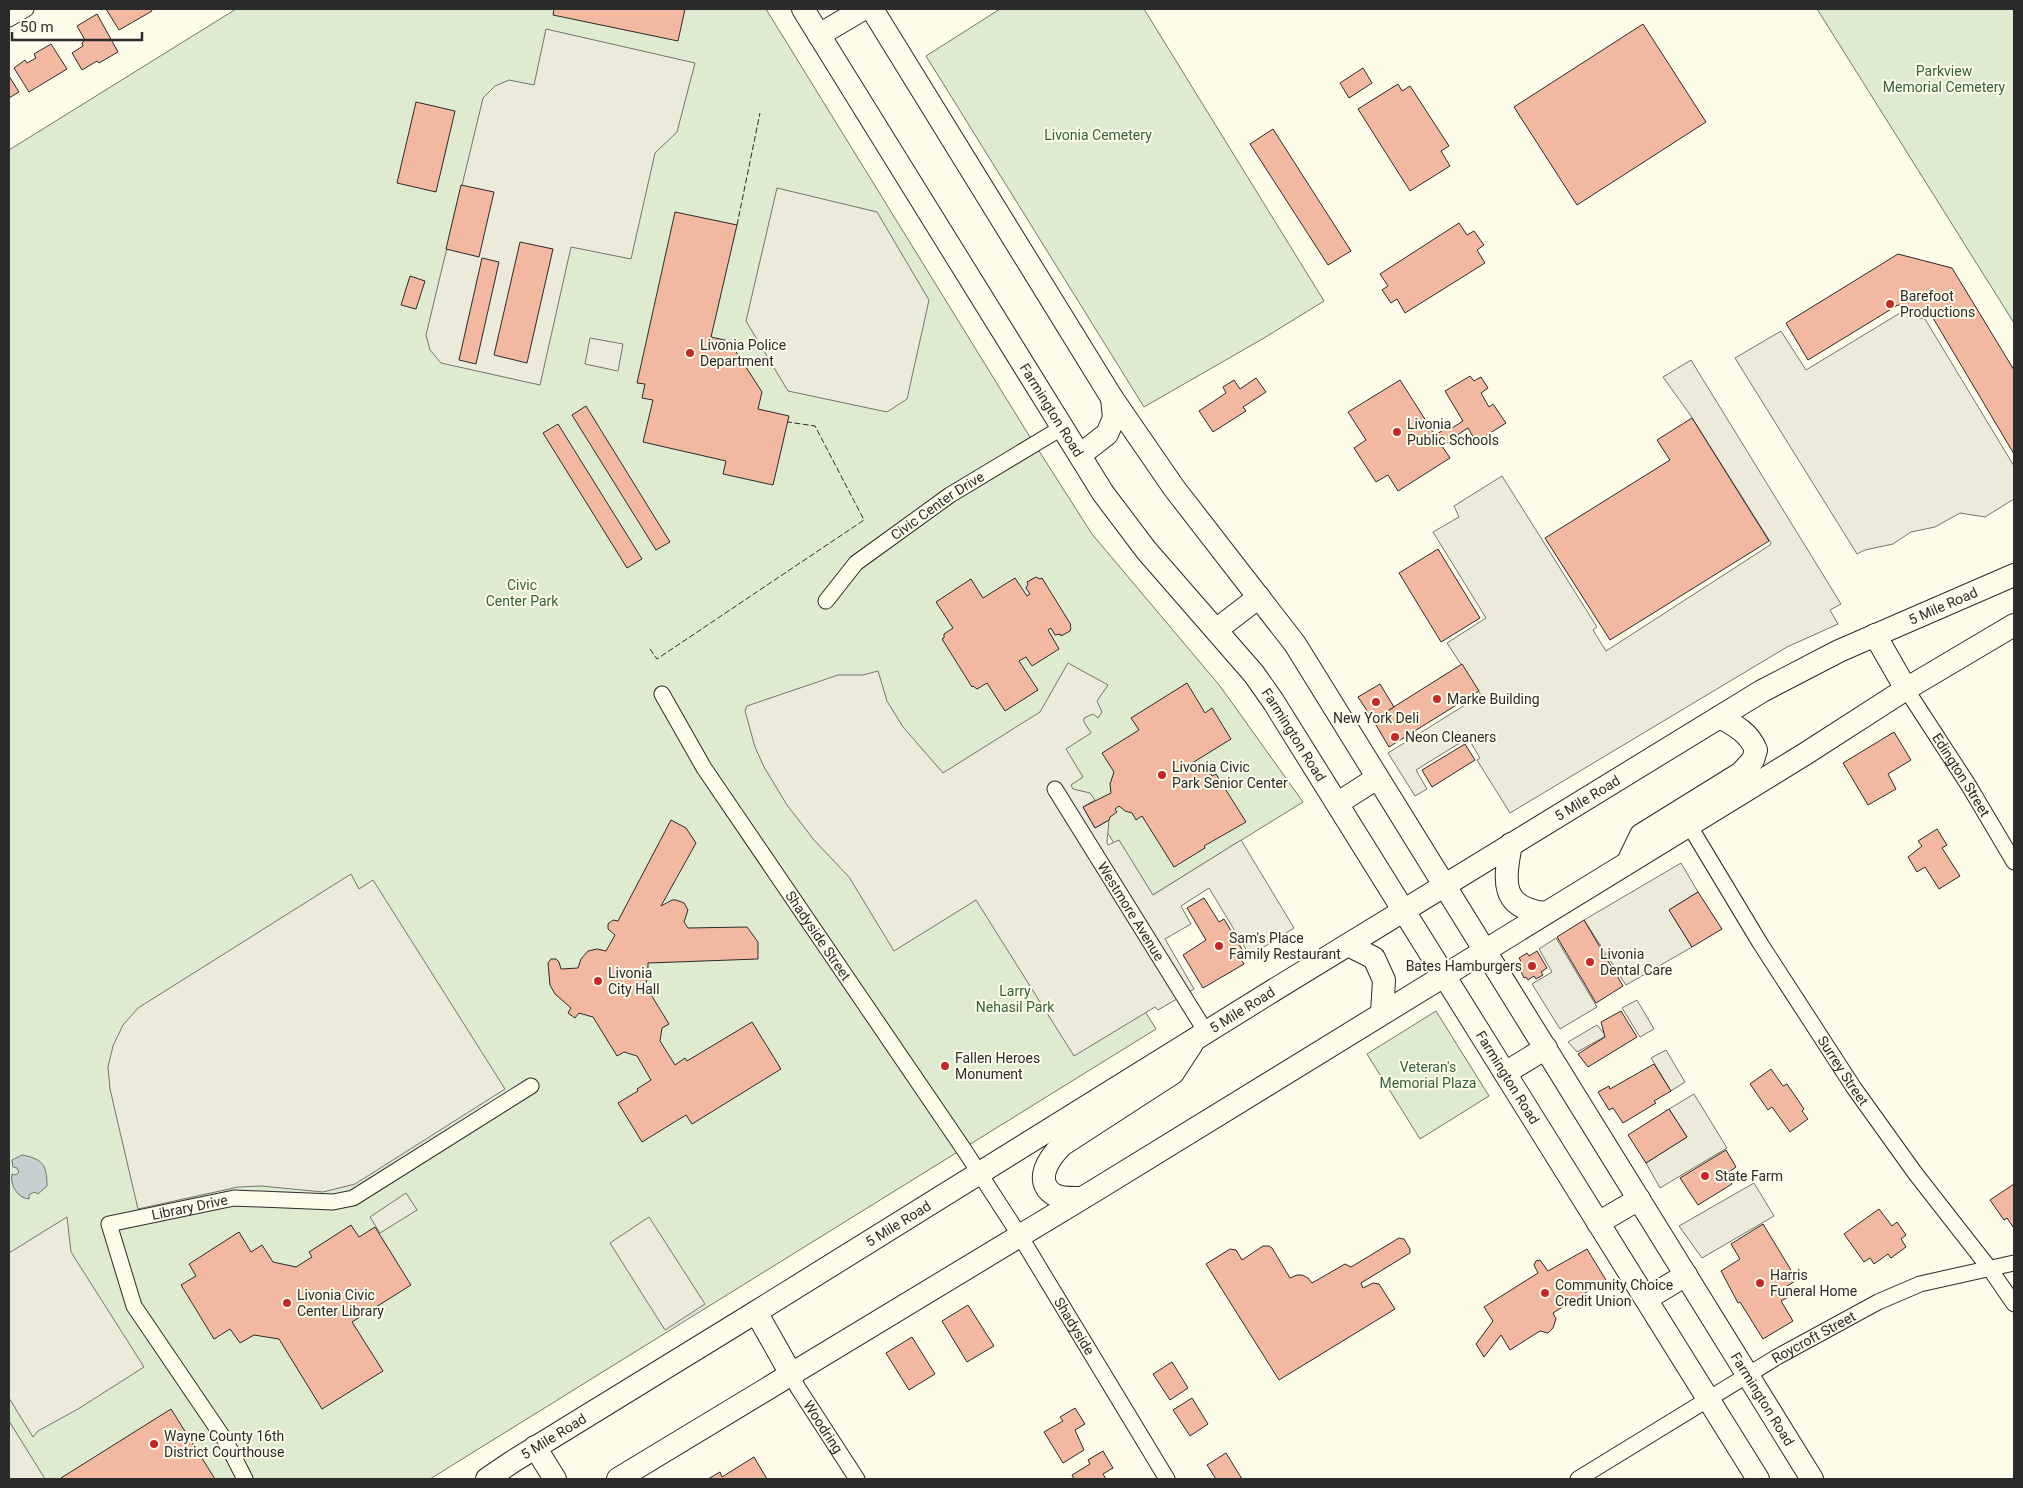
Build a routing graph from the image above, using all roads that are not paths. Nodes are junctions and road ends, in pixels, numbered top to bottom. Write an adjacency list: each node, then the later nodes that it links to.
1 (26, 9): 5 (street)
2 (803, 9): 6 (main road, Farmington Road)
3 (863, 9): 6 (main road)
4 (872, 9): 7 (main road, Farmington Road)
5 (9, 19)
6 (819, 35): 8 (main road, Farmington Road)
7 (1112, 398): 9 (main road); 11 (main road, Farmington Road)
8 (1063, 427): 9 (main road, Farmington Road); 12 (street, Civic Center Drive)
9 (1080, 455): 14 (main road, Farmington Road)
10 (2014, 574): 15 (main road, 5 Mile Road)
11 (1259, 597): 14 (main road); 19 (main road, Farmington Road)
12 (826, 601)
13 (2014, 625): 16 (main road)
14 (1216, 630): 21 (main road, Farmington Road)
15 (1875, 635): 16 (main road); 18 (main road, 5 Mile Road)
16 (1906, 689): 22 (main road); 25 (street, Edington Street)
17 (662, 694): 37 (street, Shadyside Street)
18 (1720, 717): 23 (main road, 5 Mile Road); 24 (main road)
19 (1377, 778): 21 (main road); 26 (main road, Farmington Road)
20 (1055, 789): 33 (street, Westmore Avenue)
21 (1338, 803): 27 (main road, Farmington Road)
22 (1689, 825): 24 (main road); 43 (street, Surrey Street)
23 (1511, 844): 26 (main road, 5 Mile Road); 28 (main road)
24 (1627, 862): 28 (main road)
25 (2014, 862)
26 (1444, 886): 27 (main road, 5 Mile Road); 30 (main road, Farmington Road)
27 (1405, 911): 29 (main road, 5 Mile Road); 31 (main road, Farmington Road)
28 (1545, 913): 30 (main road)
29 (1348, 945): 32 (main road); 33 (main road, 5 Mile Road)
30 (1485, 950): 31 (main road); 34 (main road, Farmington Road)
31 (1443, 975): 32 (main road); 35 (main road, Farmington Road)
32 (1382, 1013): 38 (main road)
33 (1201, 1035): 37 (main road, 5 Mile Road); 38 (main road)
34 (1546, 1048): 35 (main road); 39 (main road, Farmington Road)
35 (1505, 1073): 40 (main road, Farmington Road)
36 (531, 1086): 52 (street, Library Drive)
37 (979, 1173): 41 (street, Shadyside); 47 (main road, 5 Mile Road)
38 (1082, 1198): 41 (main road)
39 (1639, 1199): 40 (main road); 44 (main road, Farmington Road)
40 (1598, 1223): 45 (main road, Farmington Road)
41 (1020, 1236): 48 (main road); 57 (street, Shadyside)
42 (2014, 1263): 43 (street, Roycroft Street)
43 (1990, 1269): 46 (street, Surrey Street); 49 (street, Roycroft Street)
44 (1686, 1275): 45 (main road); 49 (main road, Farmington Road)
45 (1646, 1299): 50 (main road, Farmington Road)
46 (2014, 1304)
47 (756, 1312): 48 (main road); 51 (main road, 5 Mile Road)
48 (791, 1374): 55 (main road); 56 (street, Woodring)
49 (1748, 1375): 50 (street, Roycroft Street); 60 (main road, Farmington Road)
50 (1708, 1400): 58 (street, Roycroft Street); 59 (main road, Farmington Road)
51 (536, 1447): 53 (main road, 5 Mile Road); 54 (main road)
52 (245, 1479)
53 (487, 1479)
54 (555, 1479)
55 (618, 1479)
56 (857, 1479)
57 (1167, 1479)
58 (1578, 1479)
59 (1758, 1479)
60 (1812, 1479)

